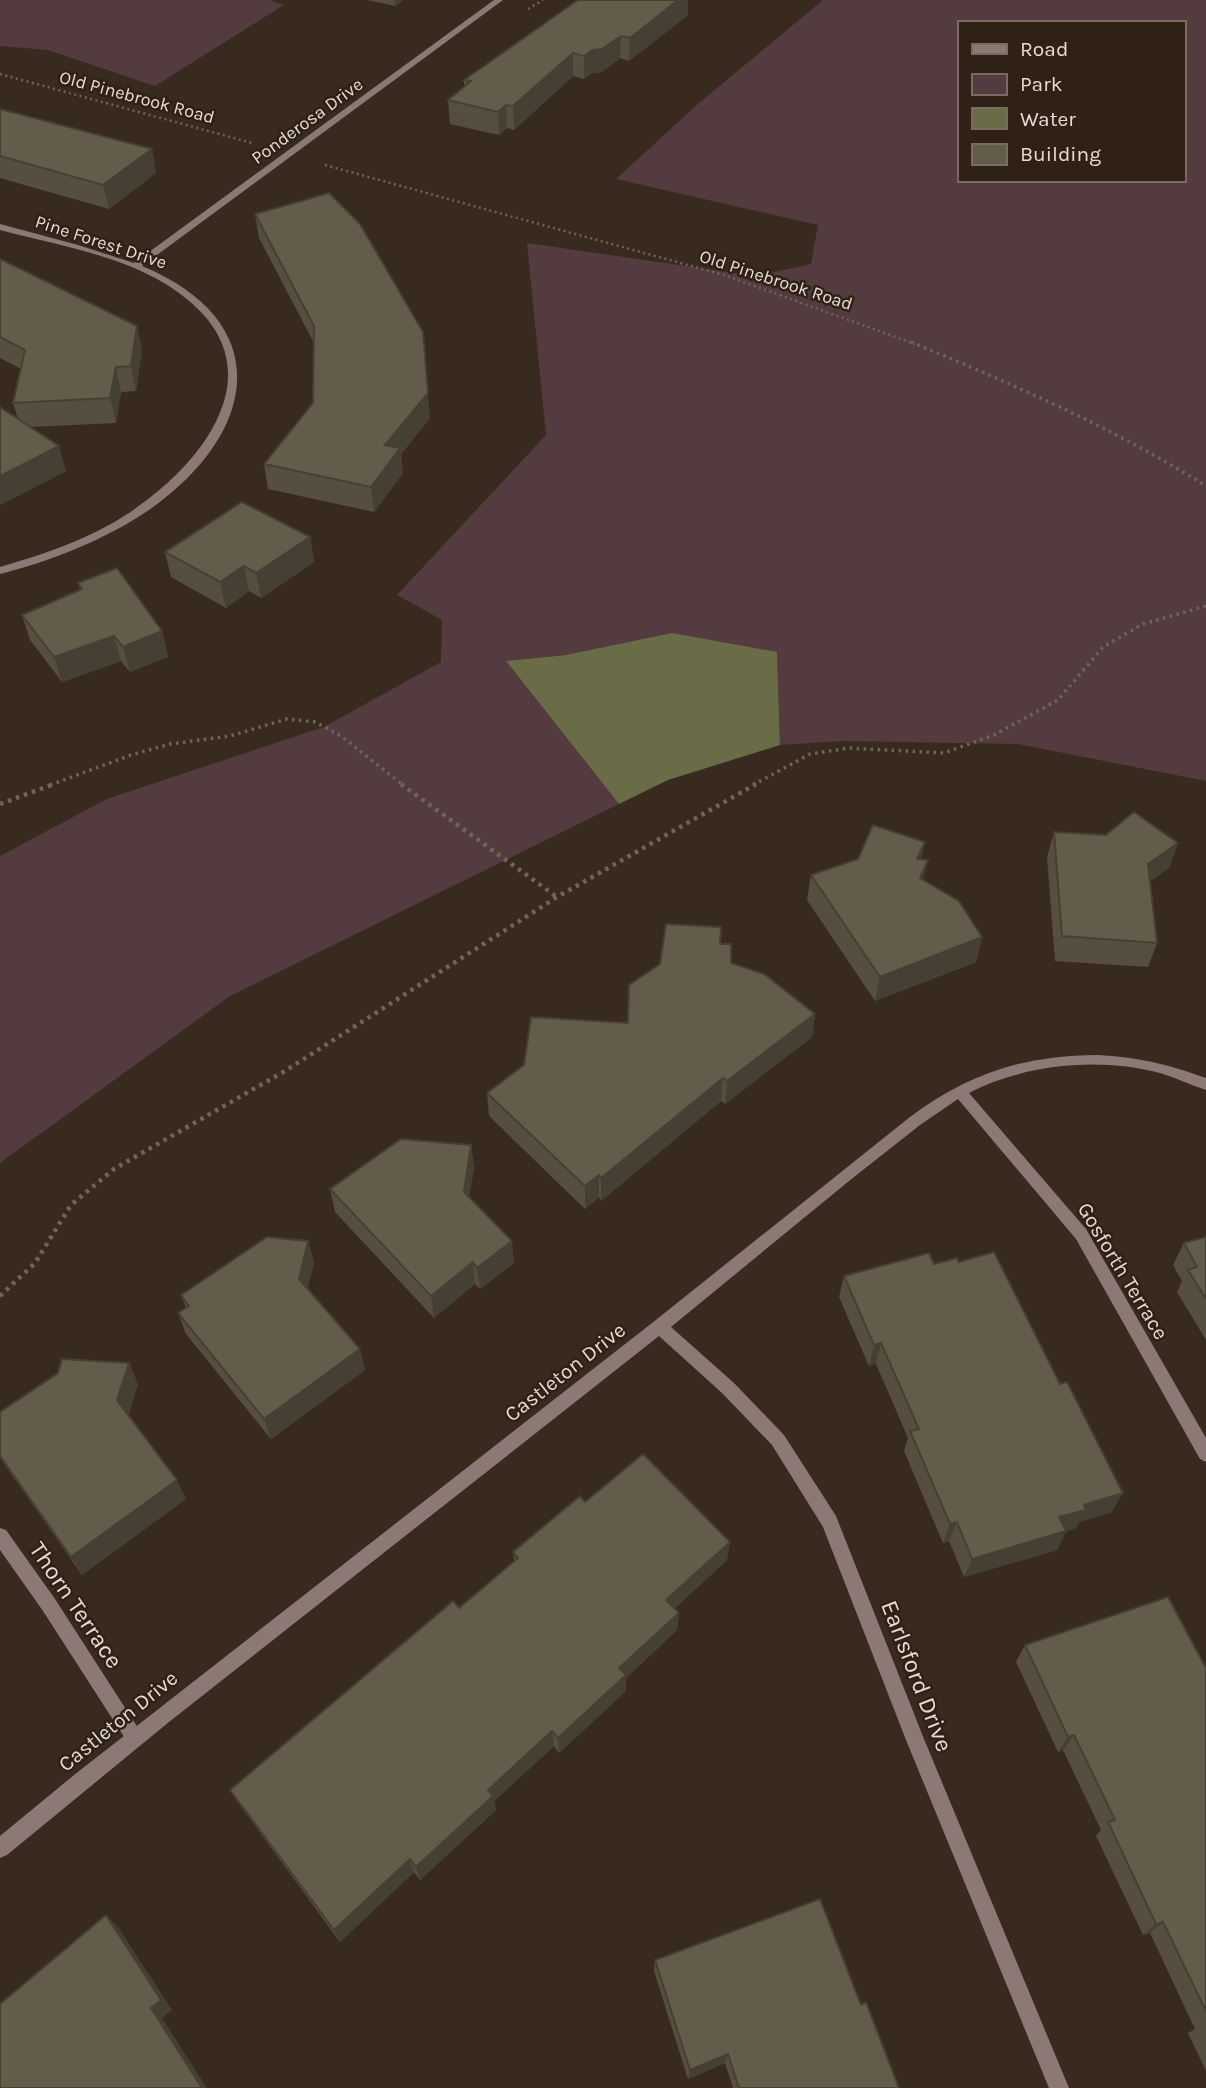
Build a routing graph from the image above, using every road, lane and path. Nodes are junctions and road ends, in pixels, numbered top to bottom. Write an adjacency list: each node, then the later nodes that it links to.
1 (499, 0): 6 (street, Ponderosa Drive)
2 (0, 74): 3 (path, Old Pinebrook Road)
3 (254, 144)
4 (315, 161): 7 (path, Old Pinebrook Road)
5 (0, 227): 6 (street, Pine Forest Drive)
6 (135, 267): 8 (street, Pine Forest Drive)
7 (1206, 486)
8 (0, 571)
9 (1206, 606): 11 (path)
10 (0, 804): 11 (path)
11 (556, 897): 14 (path)
12 (1206, 1084): 13 (street, Castleton Drive)
13 (959, 1091): 15 (street, Castleton Drive); 16 (street, Gosforth Terrace)
14 (0, 1296)
15 (660, 1327): 18 (street, Castleton Drive); 20 (street, Earlsford Drive)
16 (1206, 1454)
17 (0, 1536): 18 (street, Thorn Terrace)
18 (134, 1737): 19 (street, Castleton Drive)
19 (0, 1848)
20 (1059, 2088)

